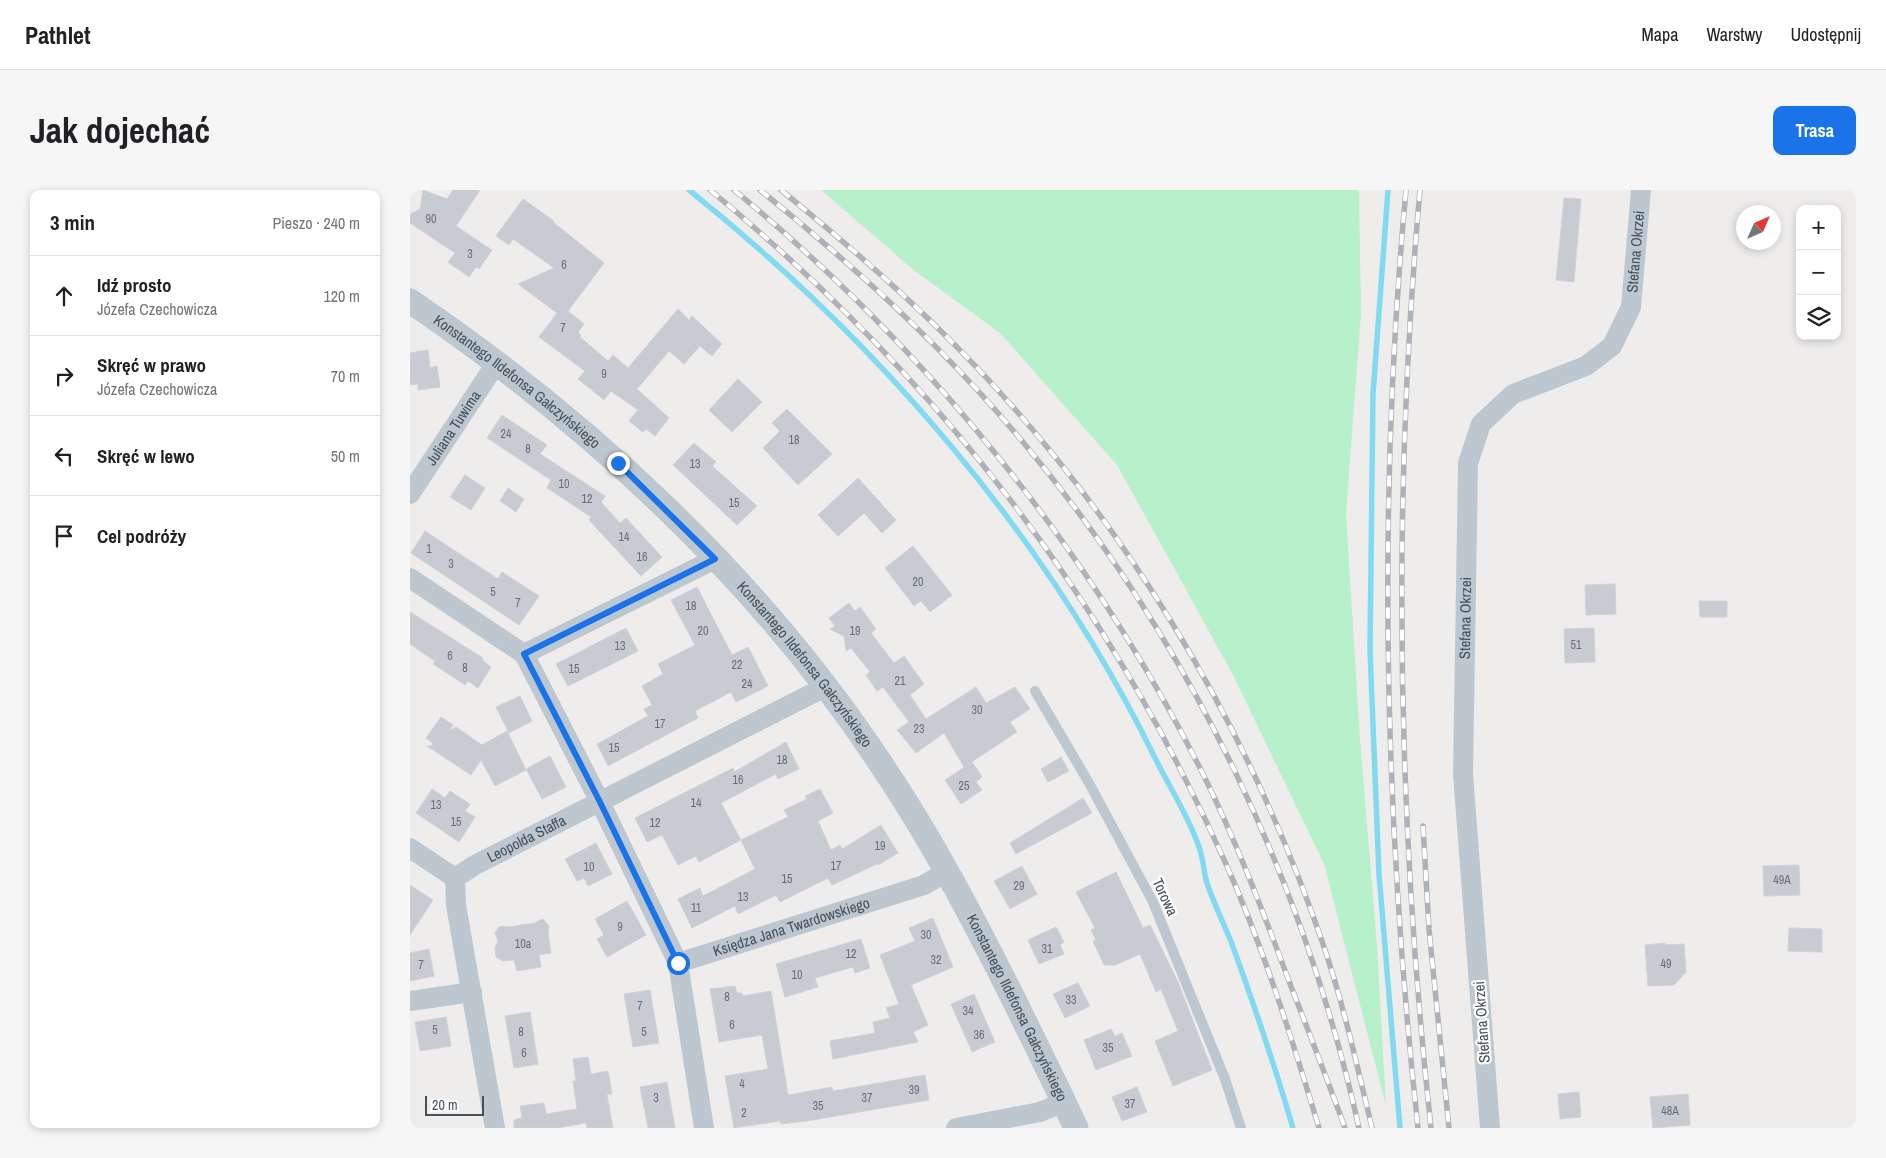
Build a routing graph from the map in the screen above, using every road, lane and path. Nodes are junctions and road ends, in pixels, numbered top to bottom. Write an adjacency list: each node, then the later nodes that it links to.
1 (1641, 190): 23 (street, Stefana Okrzei)
2 (410, 301): 3 (street, Konstantego Ildefonsa Gałczyńskiego)
3 (497, 362): 4 (street, Juliana Tuwima); 5 (street, Konstantego Ildefonsa Gałczyńskiego)
4 (410, 494)
5 (715, 559): 7 (street); 8 (street, Konstantego Ildefonsa Gałczyńskiego)
6 (410, 578): 7 (street)
7 (524, 654): 10 (street)
8 (825, 687): 10 (street, Leopolda Staffa); 12 (street, Konstantego Ildefonsa Gałczyńskiego)
9 (1035, 691): 22 (lane, Torowa)
10 (600, 802): 13 (street, Leopolda Staffa); 14 (street)
11 (410, 848): 13 (street)
12 (948, 871): 14 (street, Księdza Jana Twardowskiego); 17 (street, Konstantego Ildefonsa Gałczyńskiego)
13 (455, 878): 15 (street)
14 (678, 963): 19 (street)
15 (472, 992): 16 (street); 18 (street)
16 (410, 1001)
17 (1064, 1102): 20 (street); 21 (street, Konstantego Ildefonsa Gałczyńskiego)
18 (495, 1128)
19 (704, 1128)
20 (956, 1128)
21 (1076, 1128)
22 (1241, 1128)
23 (1490, 1128)

